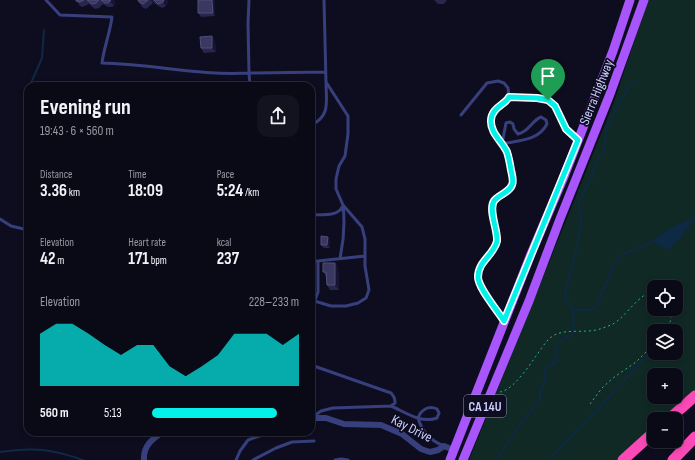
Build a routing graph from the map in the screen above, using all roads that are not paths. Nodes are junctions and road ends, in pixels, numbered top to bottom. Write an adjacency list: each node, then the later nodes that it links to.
1 (46, 0): 7 (lane)
2 (249, 0): 7 (lane)
3 (324, 0): 6 (lane)
4 (630, 0): 22 (main road, Sierra Highway / CA 14U)
5 (644, 0): 23 (main road, Sierra Highway / CA 14U)
6 (326, 72): 7 (lane); 9 (lane)
7 (249, 73): 8 (lane)
8 (250, 82)
9 (326, 82): 11 (lane); 13 (lane)
10 (461, 115): 12 (lane)
11 (315, 123)
12 (502, 144): 12 (lane); 22 (lane)
13 (343, 205): 14 (lane); 17 (lane); 18 (lane)
14 (315, 215)
15 (0, 219): 16 (lane)
16 (24, 229)
17 (365, 256): 18 (lane); 21 (lane)
18 (340, 258): 19 (lane)
19 (318, 261): 20 (lane)
20 (315, 297)
21 (315, 301)
22 (504, 321): 23 (main road); 38 (main road, Sierra Highway / CA 14U)
23 (518, 327): 45 (main road, Sierra Highway / CA 14U)
24 (315, 366): 26 (lane)
25 (695, 396): 27 (highway)
26 (391, 406): 28 (lane); 30 (lane)
27 (677, 412)
28 (315, 416)
29 (315, 418): 36 (street, Kay Drive)
30 (418, 418): 30 (lane); 36 (lane)
31 (157, 436): 39 (street)
32 (258, 436): 40 (lane)
33 (695, 437): 47 (highway)
34 (647, 438): 46 (highway)
35 (314, 441): 41 (lane)
36 (444, 446): 38 (street, Kay Drive)
37 (695, 448): 48 (highway)
38 (454, 450): 44 (main road, Sierra Highway / CA 14U)
39 (144, 460)
40 (236, 460)
41 (253, 460)
42 (336, 460): 43 (lane)
43 (348, 460)
44 (450, 460)
45 (463, 460)
46 (623, 460)
47 (673, 460)
48 (683, 460)

